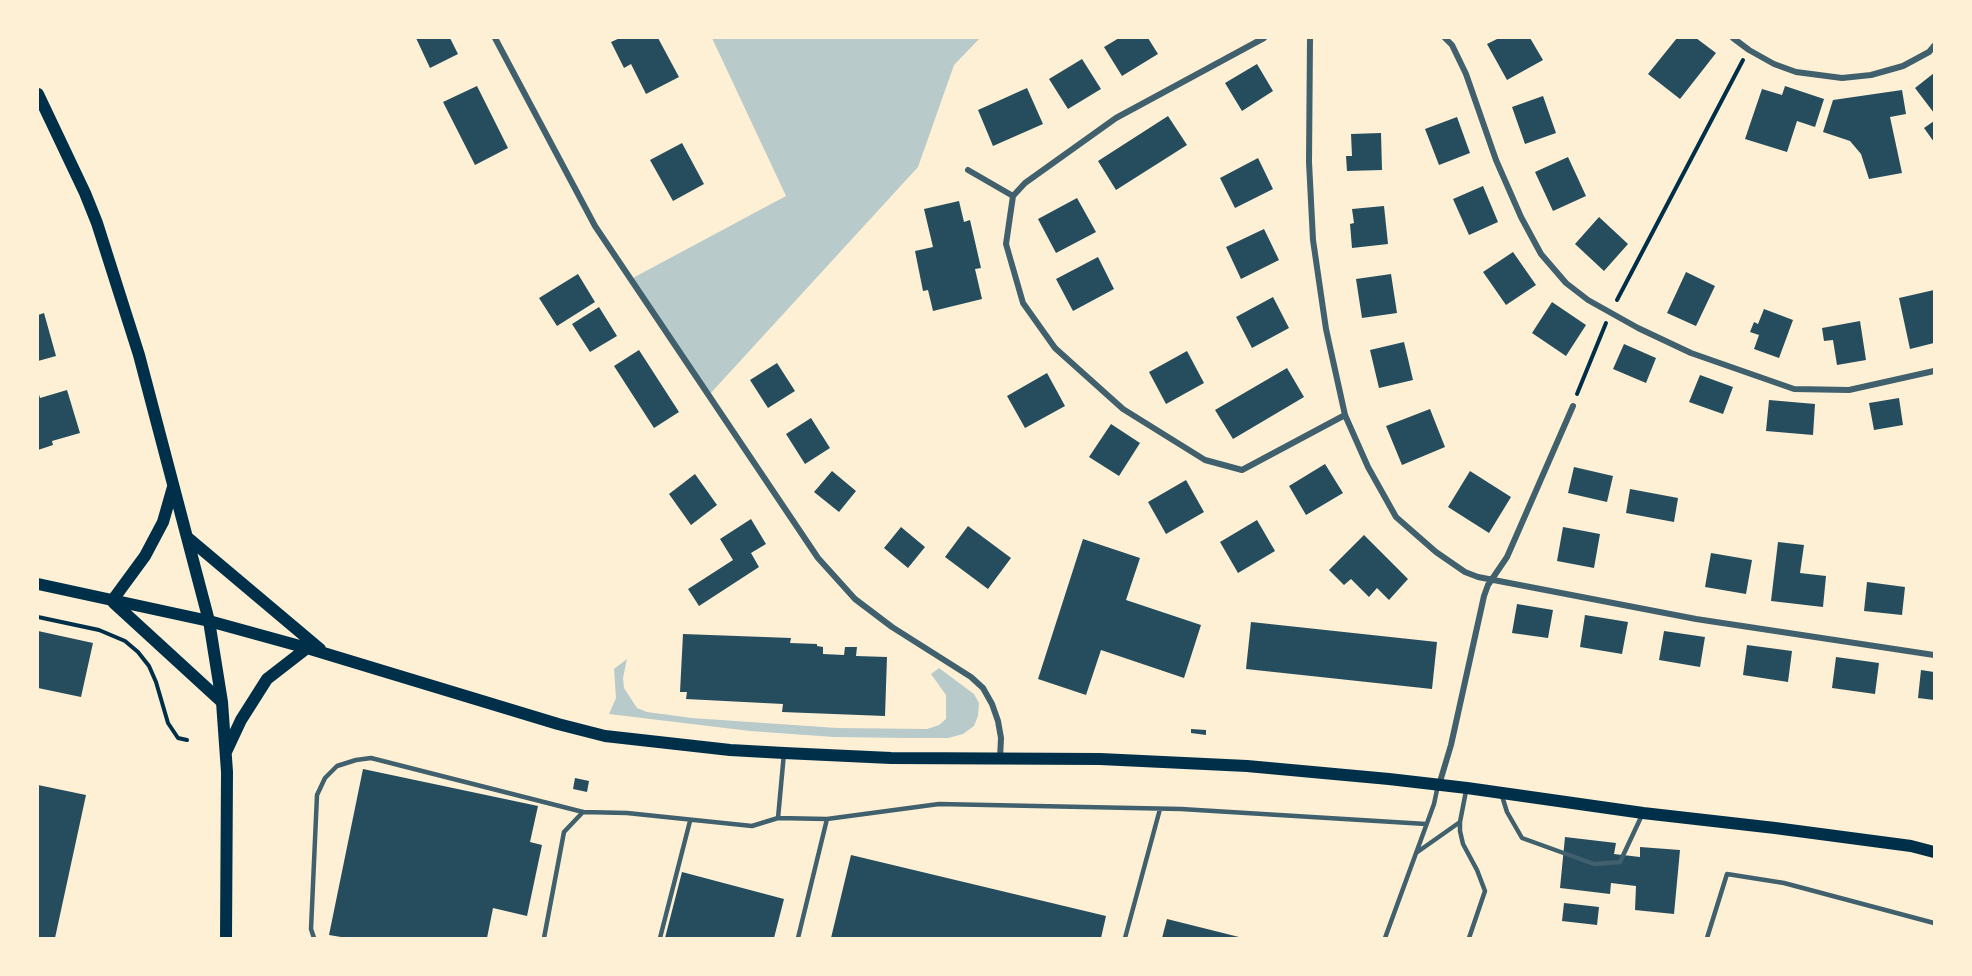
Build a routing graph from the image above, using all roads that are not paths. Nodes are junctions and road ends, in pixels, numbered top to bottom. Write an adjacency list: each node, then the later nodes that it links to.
1 (495, 38): 25 (street)
2 (1264, 38): 9 (street)
3 (1310, 38): 12 (street)
4 (1445, 38): 10 (street)
5 (1733, 38): 6 (street)
6 (1935, 46)
7 (38, 94): 13 (main road)
8 (968, 170): 9 (street)
9 (1013, 196): 12 (street)
10 (1935, 371)
11 (1573, 406): 15 (street)
12 (1345, 415): 15 (street)
13 (174, 486): 14 (main road); 17 (main road)
14 (187, 537): 18 (main road); 20 (main road)
15 (1492, 579): 21 (street); 26 (street)
16 (38, 585): 17 (main road)
17 (112, 601): 18 (main road); 22 (main road)
18 (209, 621): 19 (main road); 22 (main road)
19 (307, 648): 20 (main road); 23 (main road)
20 (326, 654): 24 (main road)
21 (1935, 655)
22 (222, 702): 23 (main road)
23 (225, 753): 40 (main road)
24 (784, 753): 25 (main road); 32 (lane)
25 (1000, 759): 26 (main road)
26 (1438, 785): 27 (main road); 36 (lane)
27 (1467, 788): 28 (main road); 35 (lane)
28 (1501, 793): 31 (main road); 31 (lane)
29 (1160, 809): 33 (lane); 36 (lane); 45 (lane)
30 (583, 812): 34 (lane); 41 (lane); 42 (lane)
31 (1643, 813): 37 (main road)
32 (778, 818): 33 (lane); 34 (lane)
33 (827, 819): 44 (lane)
34 (690, 821): 43 (lane)
35 (1460, 822): 38 (lane); 47 (lane)
36 (1426, 824): 38 (lane)
37 (1935, 852)
38 (1416, 853): 46 (lane)
39 (1935, 923): 48 (lane)
40 (226, 939)
41 (314, 939)
42 (544, 939)
43 (660, 939)
44 (798, 939)
45 (1125, 939)
46 (1385, 939)
47 (1469, 939)
48 (1707, 939)

